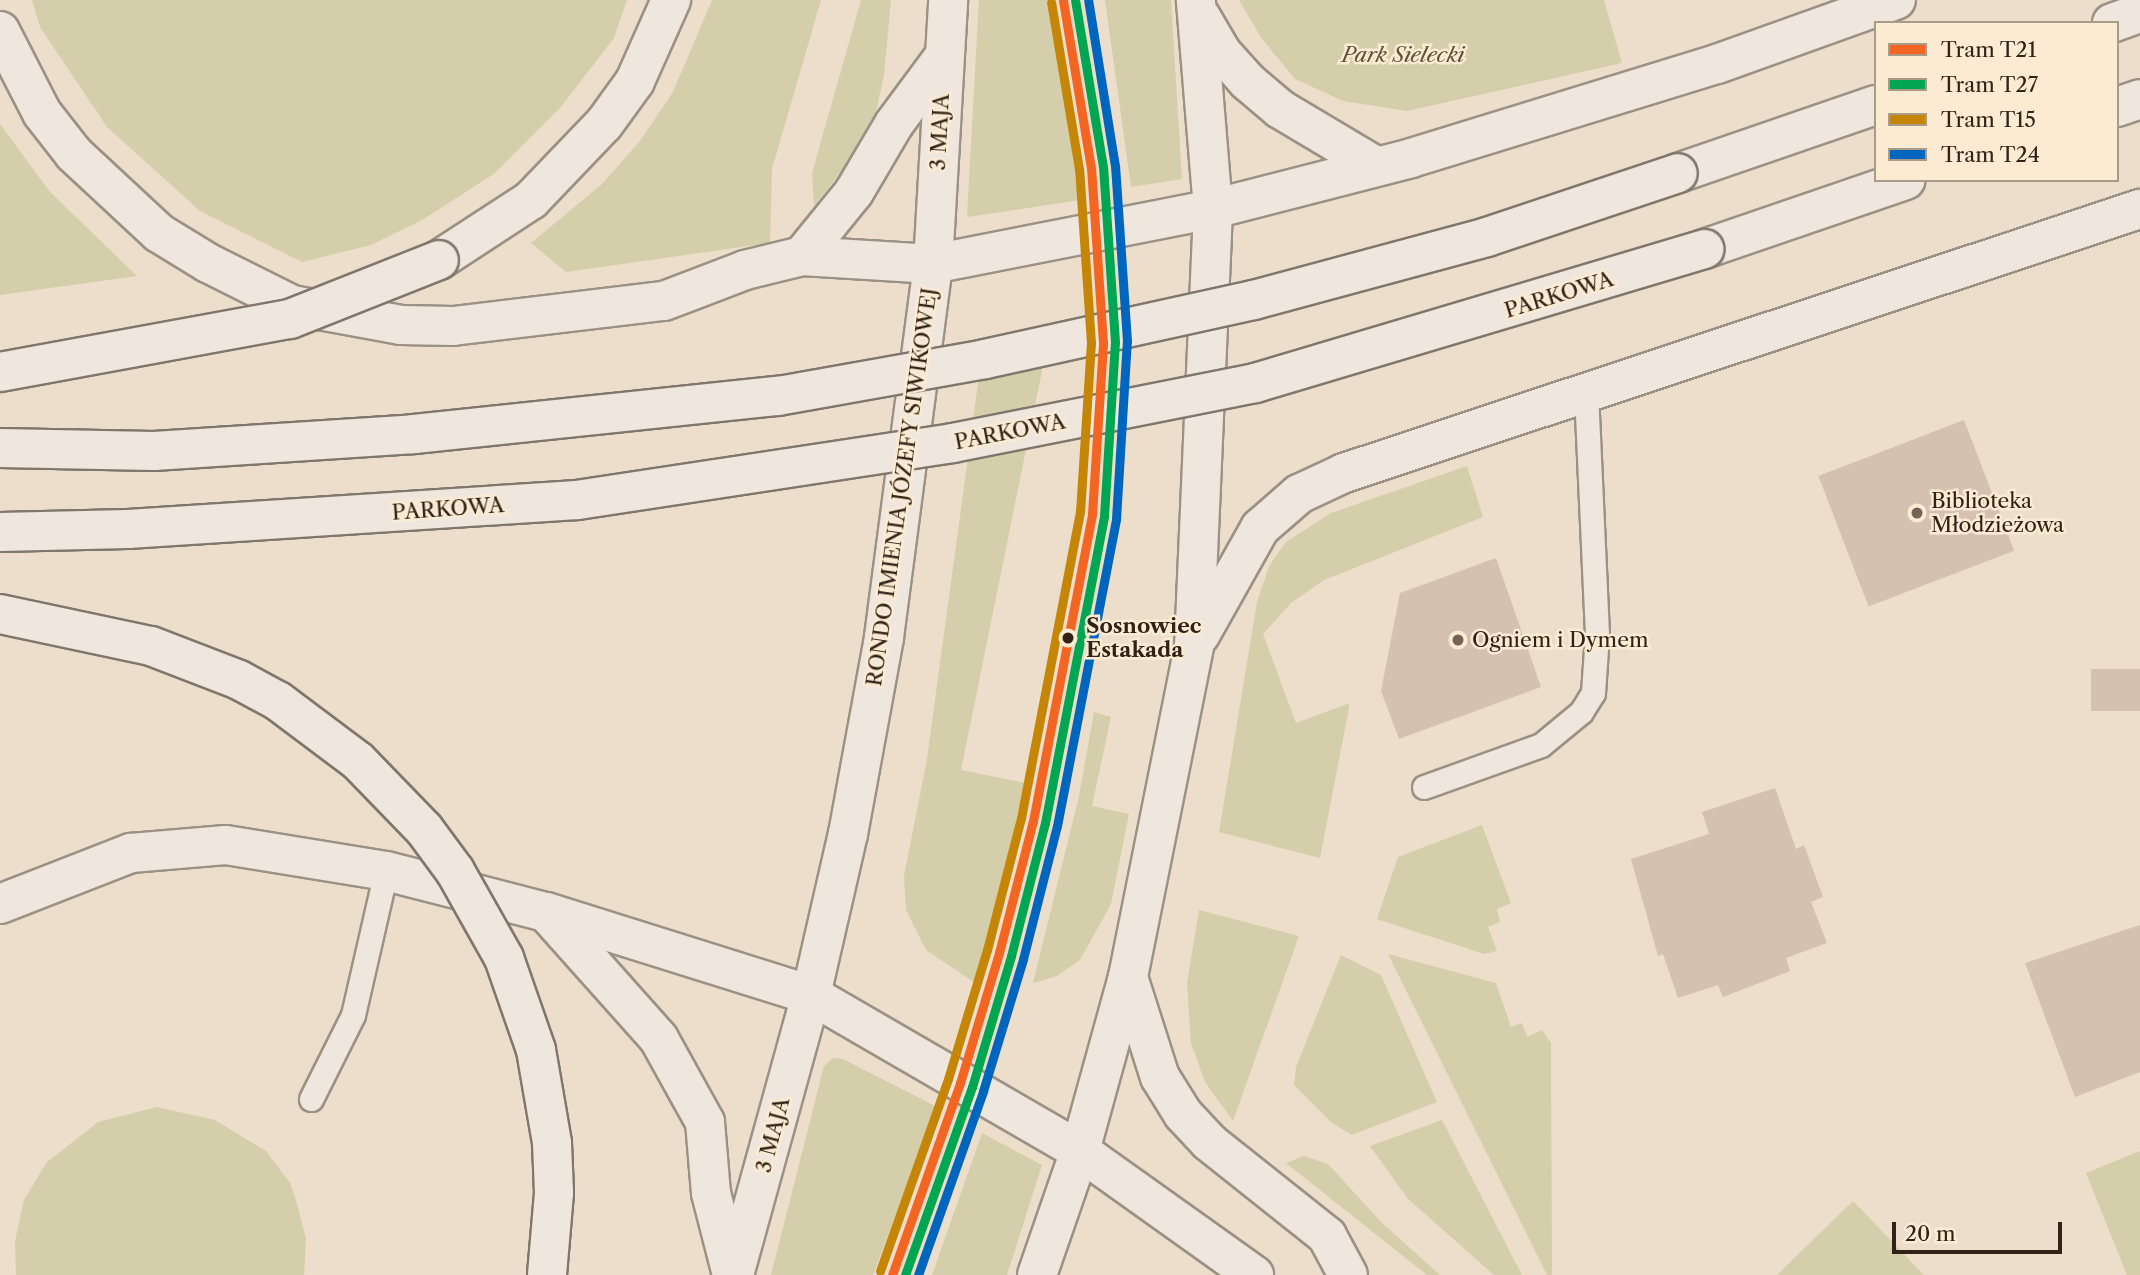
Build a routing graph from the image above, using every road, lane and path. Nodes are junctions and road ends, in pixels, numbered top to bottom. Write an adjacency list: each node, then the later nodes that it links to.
1 (671, 0): 18 (street, bridge)
2 (948, 0): 8 (street, 3 MAJA)
3 (1896, 0): 12 (street, RONDO IMIENIA JÓZEFY SIWIKOWEJ)
4 (1197, 5): 12 (street); 14 (street)
5 (2140, 13): 6 (street)
6 (2118, 21)
7 (0, 31): 16 (street)
8 (943, 58): 16 (street); 17 (street, 3 MAJA)
9 (2140, 99): 11 (street)
10 (1874, 106): 20 (street, bridge)
11 (2119, 106)
12 (1374, 166): 14 (street, RONDO IMIENIA JÓZEFY SIWIKOWEJ)
13 (1900, 182): 21 (street, PARKOWA, bridge)
14 (1213, 209): 17 (street, RONDO IMIENIA JÓZEFY SIWIKOWEJ); 23 (street)
15 (2140, 209): 19 (street)
16 (802, 256): 17 (street)
17 (933, 264): 29 (street, RONDO IMIENIA JÓZEFY SIWIKOWEJ)
18 (0, 372)
19 (1586, 395): 23 (street); 24 (lane)
20 (0, 448)
21 (0, 532)
22 (0, 614): 33 (street, bridge)
23 (1194, 646): 28 (street)
24 (1423, 787)
25 (386, 871): 26 (street); 27 (street); 30 (lane)
26 (0, 904)
27 (547, 912): 29 (street); 34 (street)
28 (1128, 977): 31 (street); 36 (street)
29 (811, 995): 31 (street); 34 (street, 3 MAJA)
30 (311, 1099)
31 (1080, 1151): 32 (street); 35 (street)
32 (1227, 1268)
33 (547, 1275)
34 (733, 1275)
35 (1037, 1275)
36 (1348, 1275)

